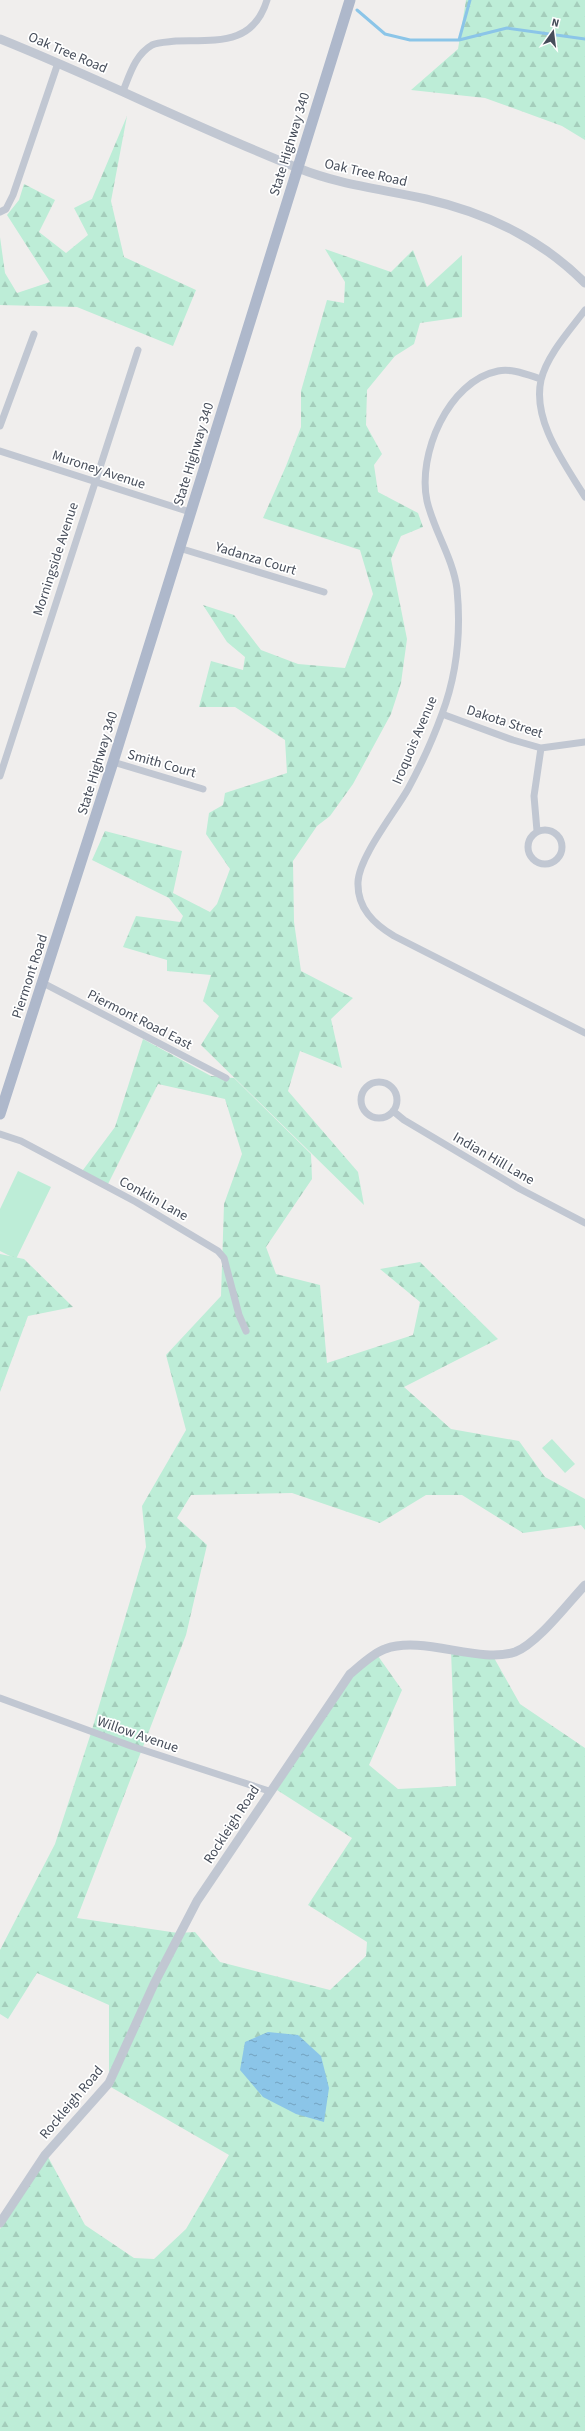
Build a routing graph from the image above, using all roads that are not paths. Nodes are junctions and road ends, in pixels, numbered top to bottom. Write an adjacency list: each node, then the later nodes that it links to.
1 (267, 0): 5 (street)
2 (350, 0): 6 (main road, State Highway 340)
3 (0, 39): 4 (street, Oak Tree Road)
4 (58, 63): 5 (street, Oak Tree Road); 7 (street)
5 (123, 91): 6 (street, Oak Tree Road)
6 (298, 168): 8 (street, Oak Tree Road); 17 (main road, State Highway 340)
7 (0, 212)
8 (585, 283)
9 (585, 310): 12 (street)
10 (34, 334): 13 (street)
11 (138, 350): 15 (street, Morningside Avenue)
12 (541, 379): 16 (street); 20 (street, Iroquois Avenue)
13 (0, 426)
14 (0, 451): 15 (street, Muroney Avenue)
15 (94, 481): 17 (street, Muroney Avenue); 24 (street, Morningside Avenue)
16 (585, 497)
17 (190, 512): 18 (main road, State Highway 340)
18 (179, 548): 19 (street, Yadanza Court); 23 (main road, State Highway 340)
19 (324, 592)
20 (442, 714): 22 (street, Dakota Street); 29 (street, Iroquois Avenue)
21 (585, 742): 22 (street, Dakota Street)
22 (541, 748): 26 (street)
23 (113, 762): 25 (street, Smith Court); 27 (main road, State Highway 340)
24 (0, 776)
25 (203, 789)
26 (537, 831): 26 (street)
27 (64, 916): 28 (main road, Piermont Road)
28 (43, 983): 30 (street, Piermont Road East); 32 (main road, Piermont Road)
29 (585, 1032)
30 (226, 1078)
31 (393, 1111): 31 (street); 34 (street, Indian Hill Lane)
32 (0, 1114)
33 (0, 1134): 35 (street, Conklin Lane)
34 (585, 1223)
35 (246, 1331)
36 (585, 1585): 38 (street, Rockleigh Road)
37 (0, 1698): 38 (street, Willow Avenue)
38 (269, 1791): 39 (street, Rockleigh Road)
39 (0, 2223)

